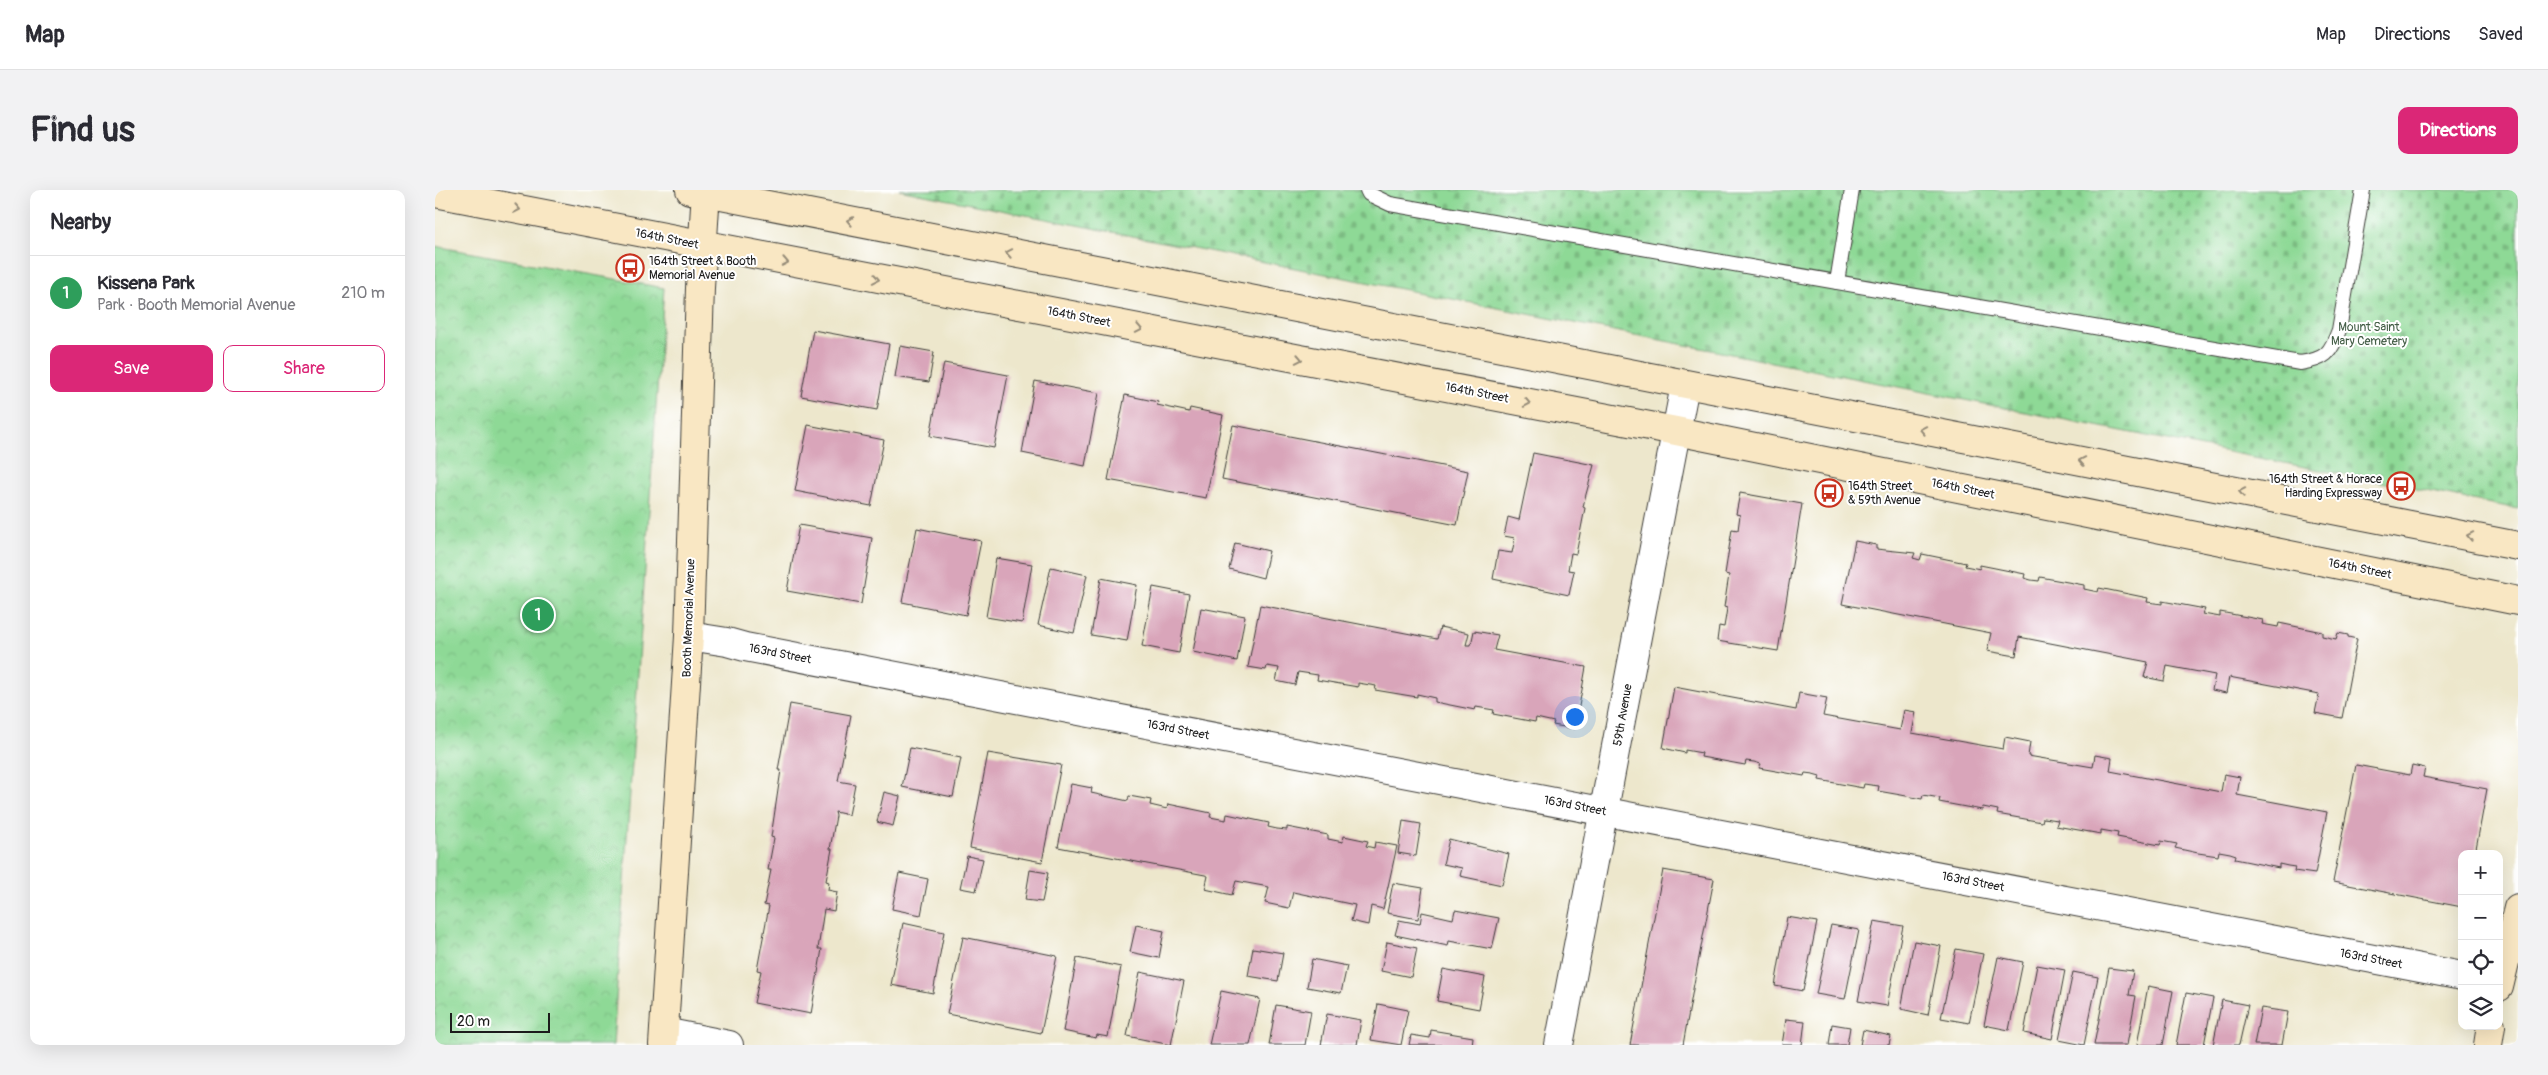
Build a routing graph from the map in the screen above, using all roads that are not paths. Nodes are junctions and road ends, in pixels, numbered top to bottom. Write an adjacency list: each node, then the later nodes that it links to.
1 (1367, 190): 7 (lane)
2 (1852, 190): 7 (lane)
3 (2363, 190): 7 (lane)
4 (701, 191): 6 (street, Booth Memorial Avenue); 8 (street, one-way to 4)
5 (435, 193): 6 (street, 164th Street, one-way to 6)
6 (702, 246): 9 (street, 164th Street, one-way to 9); 12 (street, Booth Memorial Avenue)
7 (1837, 282)
8 (1685, 385): 9 (street, 59th Avenue); 10 (street, one-way to 8)
9 (1676, 431): 11 (street, 164th Street); 13 (street, 59th Avenue)
10 (2518, 546)
11 (2518, 601)
12 (689, 636): 13 (street, 163rd Street); 18 (street, Booth Memorial Avenue)
13 (1605, 812): 16 (street, 163rd Street); 20 (street, 59th Avenue)
14 (2518, 908): 15 (street)
15 (2503, 971)
16 (2458, 975)
17 (2490, 1030): 21 (street)
18 (663, 1039): 19 (street)
19 (729, 1045)
20 (1559, 1045)
21 (2488, 1045)

